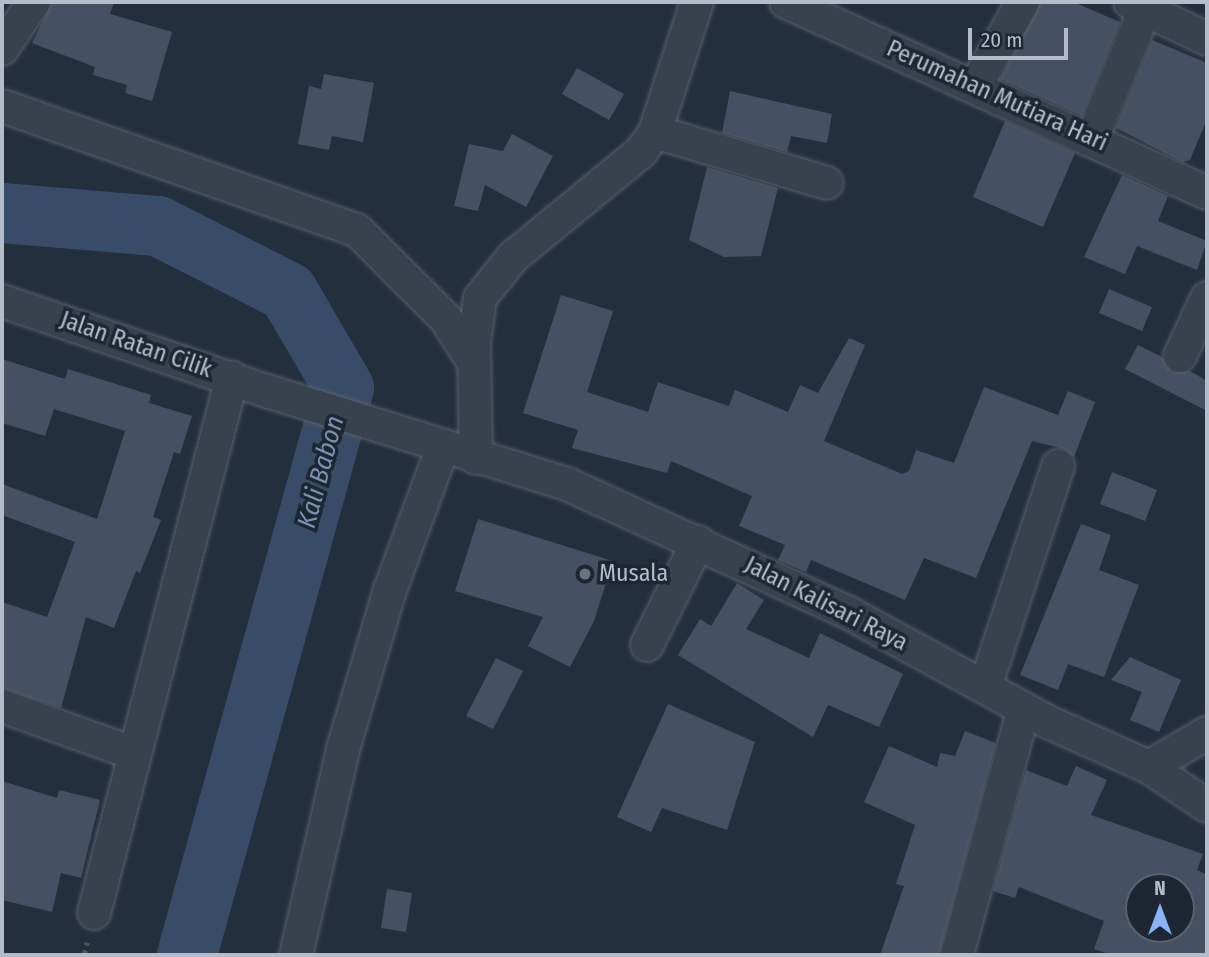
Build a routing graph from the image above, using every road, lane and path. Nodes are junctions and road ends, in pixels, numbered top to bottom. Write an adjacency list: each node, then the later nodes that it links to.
1 (34, 2): 7 (street)
2 (697, 2): 10 (street)
3 (786, 2): 8 (street, Perumahan Mutiara Hari)
4 (1023, 2): 8 (street)
5 (1138, 6): 6 (street); 11 (street)
6 (1207, 39)
7 (2, 49)
8 (976, 85): 11 (street, Perumahan Mutiara Hari)
9 (2, 106): 17 (street)
10 (655, 132): 12 (street); 17 (street)
11 (1092, 139): 13 (street, Perumahan Mutiara Hari)
12 (827, 183)
13 (1207, 193)
14 (1207, 298): 16 (street)
15 (2, 301): 18 (street, Jalan Ratan Cilik)
16 (1180, 356)
17 (474, 363): 20 (street)
18 (232, 378): 19 (street, Jalan Ratan Cilik); 28 (street)
19 (435, 443): 20 (street, Jalan Kalisari Raya); 32 (street)
20 (476, 458): 22 (street, Jalan Kalisari Raya)
21 (1058, 466): 24 (street)
22 (698, 542): 23 (street); 24 (street, Jalan Kalisari Raya)
23 (647, 645)
24 (985, 687): 26 (street, Jalan Kalisari Raya)
25 (2, 706): 28 (street)
26 (1024, 709): 29 (street, Jalan Kalisari Raya); 33 (street)
27 (1207, 733): 29 (street)
28 (135, 754): 31 (street)
29 (1149, 767): 30 (street, Jalan Kalisari Raya)
30 (1207, 806)
31 (94, 913)
32 (296, 955)
33 (957, 955)

